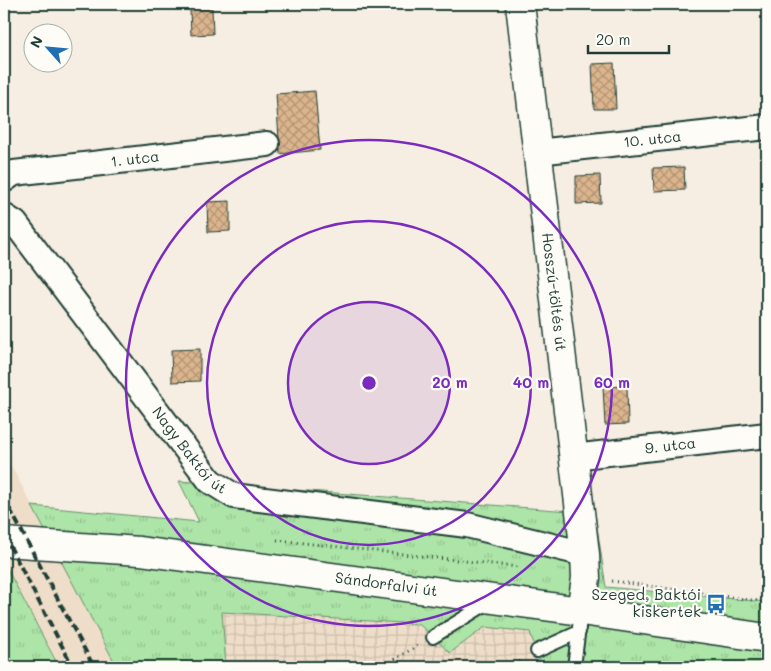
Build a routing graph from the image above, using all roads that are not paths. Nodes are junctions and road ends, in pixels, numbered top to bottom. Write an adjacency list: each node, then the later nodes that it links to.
1 (520, 4): 4 (main road, Hosszú-töltés út)
2 (767, 127): 4 (street, 10. utca)
3 (267, 144): 5 (street, 1. utca)
4 (537, 152): 8 (main road, Hosszú-töltés út)
5 (4, 180)
6 (4, 216): 10 (street, Nagy Baktói út)
7 (767, 435): 8 (street, 9. utca)
8 (573, 457): 10 (main road, Hosszú-töltés út)
9 (4, 542): 11 (main road, Sándorfalvi út)
10 (586, 566): 12 (main road, Hosszú-töltés út)
11 (494, 599): 12 (main road, Sándorfalvi út); 13 (lane)
12 (580, 621): 14 (main road, Sándorfalvi út); 15 (lane); 16 (lane)
13 (433, 637)
14 (767, 638)
15 (537, 652)
16 (574, 667)

